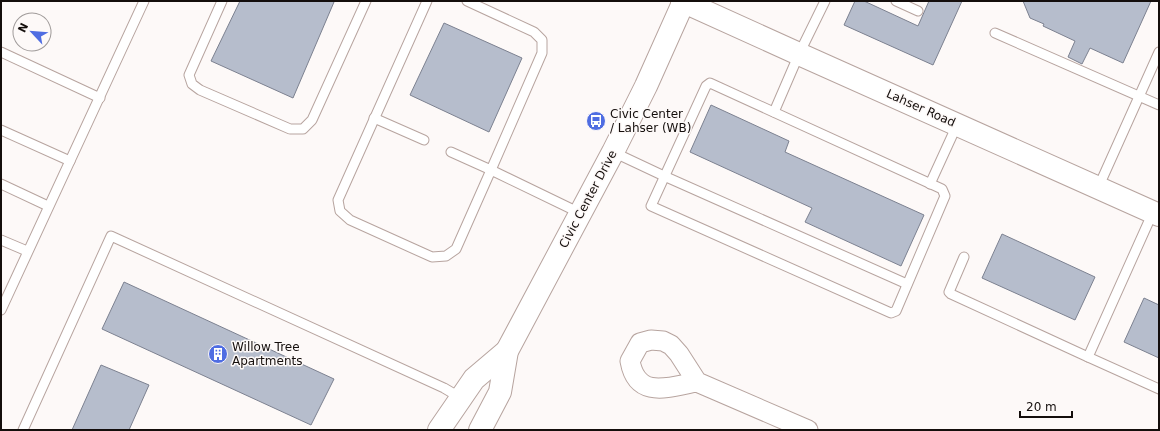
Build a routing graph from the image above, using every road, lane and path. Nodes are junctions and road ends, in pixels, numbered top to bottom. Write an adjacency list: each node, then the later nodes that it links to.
1 (144, 1): 15 (lane)
2 (222, 1): 3 (lane)
3 (366, 1)
4 (427, 1): 18 (lane)
5 (467, 1): 25 (lane)
6 (683, 1): 13 (street, Lahser Road); 23 (street, Civic Center Drive)
7 (825, 1): 13 (lane)
8 (896, 1): 9 (lane)
9 (918, 11)
10 (995, 33): 14 (lane)
11 (1, 52): 15 (lane)
12 (1159, 52): 14 (lane)
13 (799, 54): 17 (lane); 19 (street, Lahser Road)
14 (1139, 96): 16 (lane); 29 (lane)
15 (100, 98): 24 (lane)
16 (1159, 105)
17 (774, 112): 26 (lane); 28 (lane)
18 (374, 118): 21 (lane); 25 (lane)
19 (957, 125): 28 (lane); 29 (street, Lahser Road)
20 (1, 130): 24 (lane)
21 (424, 140)
22 (451, 152): 25 (lane)
23 (613, 152): 26 (lane); 31 (street, Civic Center Drive)
24 (70, 161): 30 (lane)
25 (490, 170): 31 (lane)
26 (664, 176): 36 (lane); 36 (lane)
27 (1, 184): 30 (lane)
28 (930, 184): 36 (lane)
29 (1098, 188): 32 (street, Lahser Road)
30 (48, 206): 34 (lane)
31 (580, 213): 39 (street, Civic Center Drive)
32 (1156, 214): 40 (lane)
33 (1, 240): 34 (lane)
34 (27, 251): 37 (lane)
35 (964, 257): 40 (lane)
36 (907, 284)
37 (5, 292): 38 (lane)
38 (1, 310)
39 (507, 351): 43 (street, Civic Center Drive); 46 (street, Civic Center Drive)
40 (1088, 357): 42 (lane)
41 (697, 382): 47 (street)
42 (1159, 389)
43 (461, 398): 44 (lane); 45 (street, Civic Center Drive)
44 (23, 430)
45 (439, 430)
46 (480, 430)
47 (808, 430)

